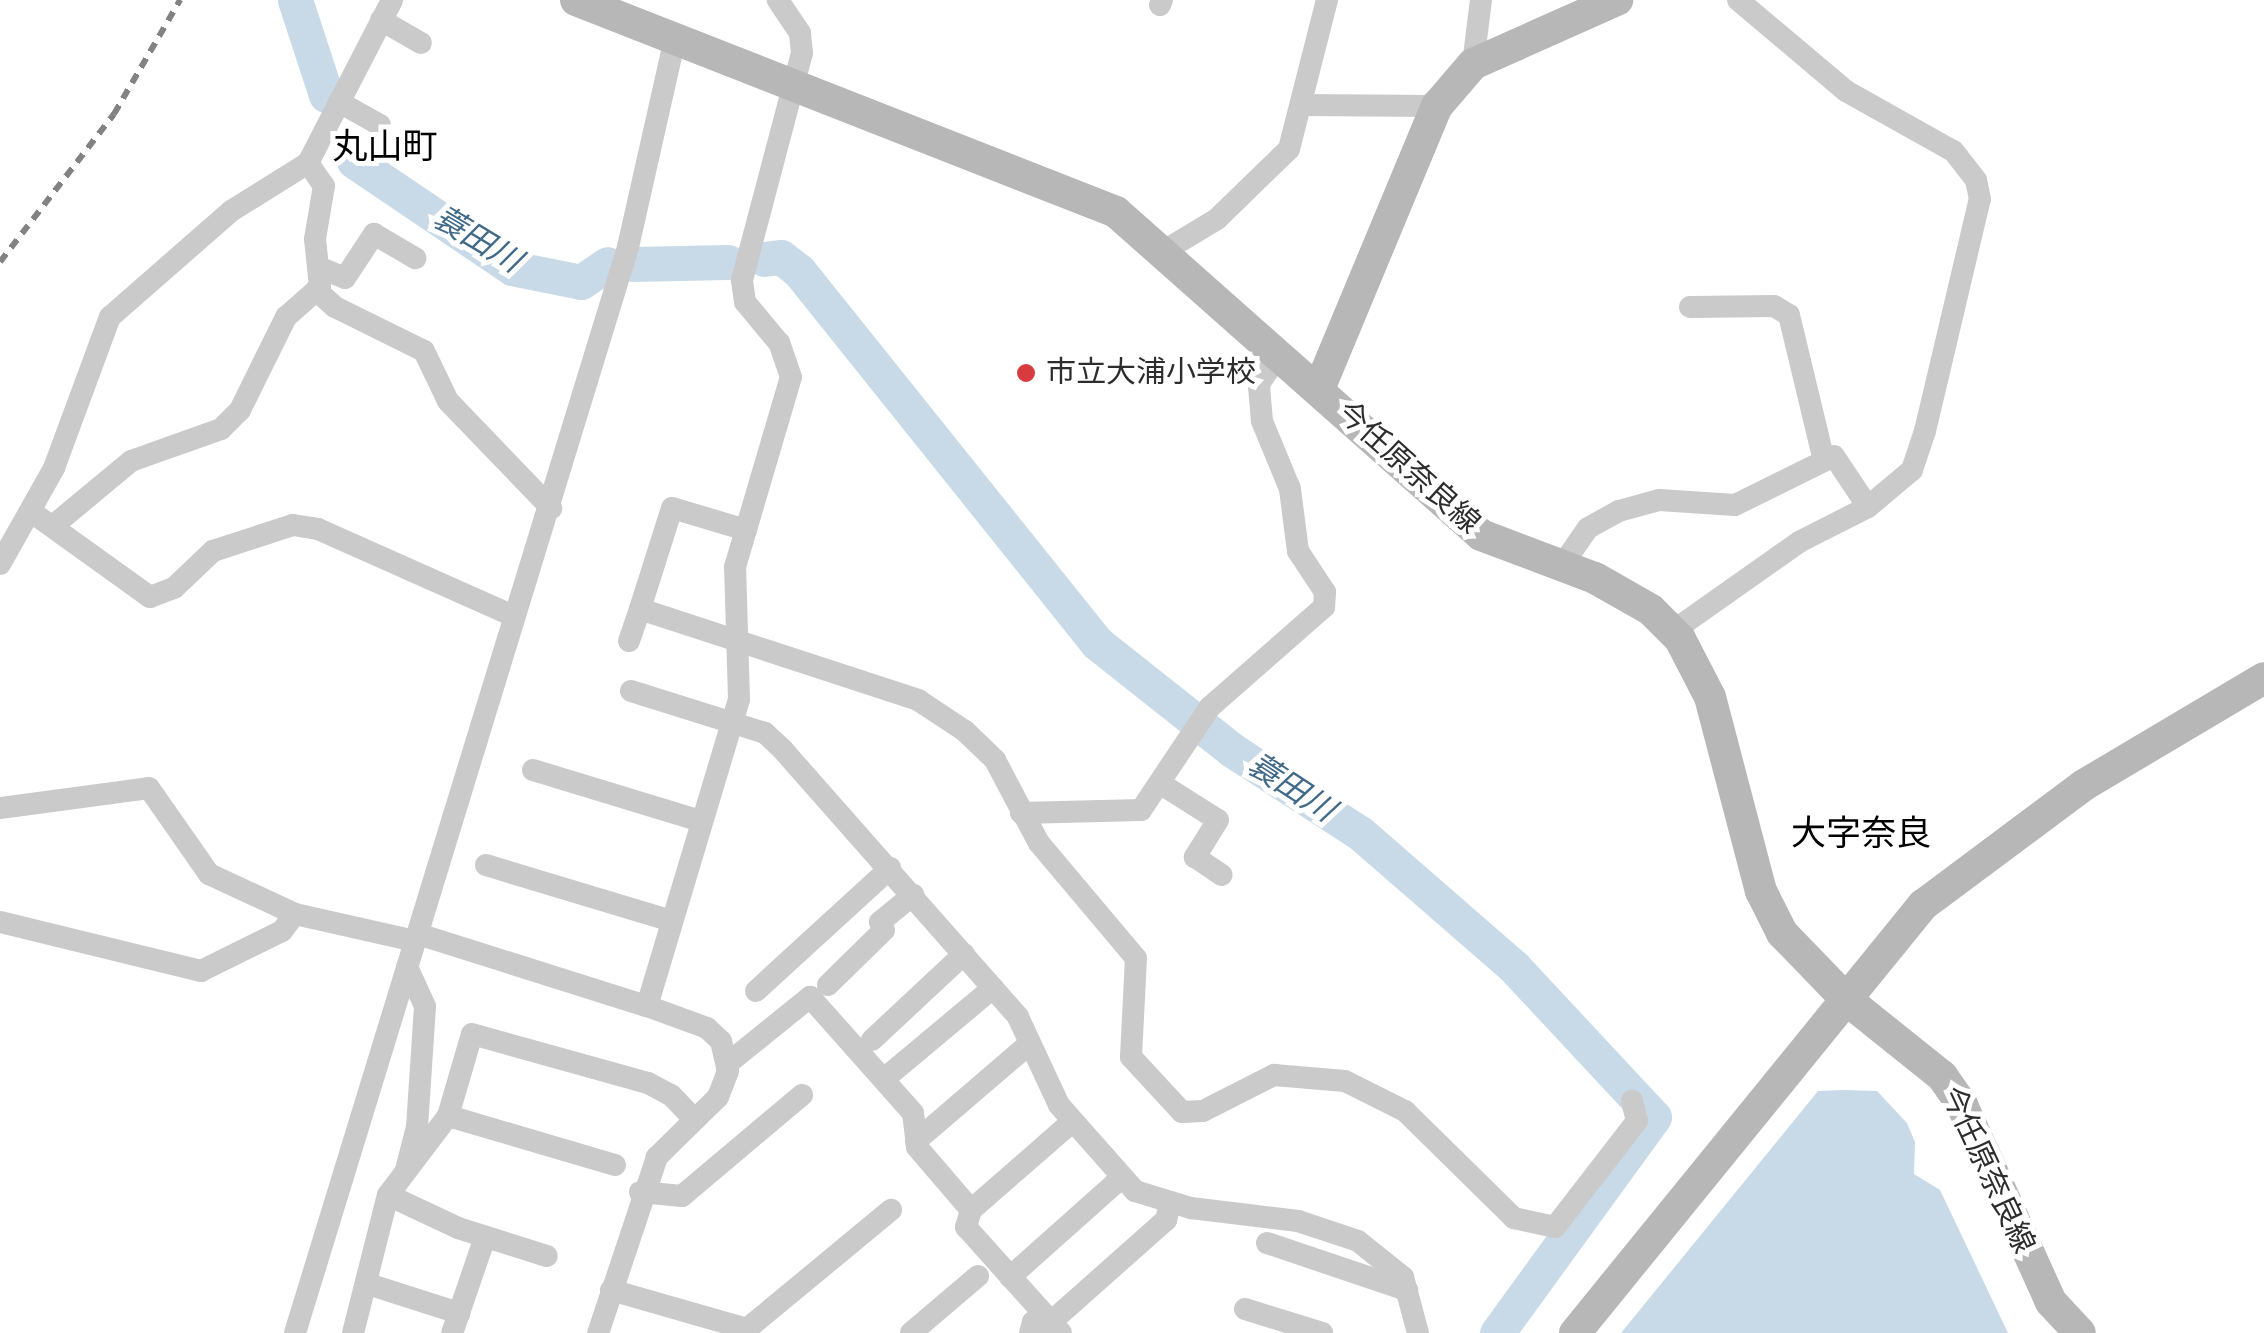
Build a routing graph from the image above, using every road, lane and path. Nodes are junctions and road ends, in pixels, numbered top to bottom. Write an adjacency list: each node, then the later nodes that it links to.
1 (576, 0): 8 (main road, 今任原奈良線)
2 (778, 0): 11 (street)
3 (1328, 0): 13 (street)
4 (1481, 0): 10 (street)
5 (1617, 0): 10 (main road)
6 (1738, 0): 24 (street)
7 (386, 10): 9 (street); 12 (street)
8 (675, 38): 11 (main road, 今任原奈良線); 25 (street)
9 (421, 42)
10 (1473, 64): 14 (main road)
11 (797, 85): 17 (main road, 今任原奈良線); 27 (street)
12 (339, 102): 15 (street); 16 (street)
13 (1300, 105): 14 (street); 17 (street)
14 (1437, 106): 22 (main road)
15 (380, 124)
16 (308, 163): 19 (street); 26 (street)
17 (1164, 251): 21 (main road, 今任原奈良線)
18 (415, 258): 19 (street)
19 (317, 279): 25 (street); 26 (street)
20 (1690, 307): 23 (street)
21 (1280, 354): 22 (main road, 今任原奈良線); 39 (street)
22 (1319, 389): 29 (main road, 今任原奈良線)
23 (1824, 462): 24 (street); 29 (street)
24 (1868, 507): 32 (street)
25 (551, 508): 31 (street)
26 (43, 519): 28 (street); 31 (street)
27 (746, 530): 30 (street); 33 (street)
28 (1, 558)
29 (1560, 567): 32 (main road, 今任原奈良線)
30 (640, 609): 33 (street); 34 (street)
31 (513, 616): 50 (street)
32 (1673, 631): 56 (main road, 今任原奈良線)
33 (736, 638): 37 (street); 41 (street)
34 (630, 641)
35 (2264, 678): 56 (main road)
36 (631, 691): 37 (street)
37 (731, 723): 42 (street); 44 (street)
38 (534, 770): 42 (street)
39 (1161, 784): 41 (street); 45 (street)
40 (0, 808): 47 (street)
41 (1021, 813): 63 (street)
42 (701, 821): 48 (street)
43 (486, 865): 48 (street)
44 (890, 868): 46 (street); 55 (street)
45 (1222, 875)
46 (914, 895): 51 (street); 53 (street)
47 (295, 914): 49 (street); 50 (street)
48 (672, 921): 57 (street)
49 (0, 922)
50 (416, 937): 52 (street); 57 (street)
51 (964, 954): 54 (street); 58 (street)
52 (406, 967): 69 (street); 87 (street)
53 (828, 986)
54 (992, 988): 59 (street); 61 (street)
55 (756, 991)
56 (1847, 1000): 93 (main road); 94 (main road, 今任原奈良線)
57 (647, 1006): 60 (street)
58 (872, 1040)
59 (1030, 1044): 66 (street); 67 (street)
60 (727, 1064): 61 (street); 65 (street)
61 (884, 1079): 67 (street)
62 (802, 1095): 71 (street)
63 (1632, 1101)
64 (448, 1116): 65 (street); 68 (street); 69 (street)
65 (693, 1118): 71 (street)
66 (1072, 1122): 70 (street); 75 (street)
67 (916, 1141): 75 (street)
68 (615, 1165)
69 (406, 1170): 72 (street)
70 (1121, 1178): 73 (street); 80 (street)
71 (640, 1192): 82 (street)
72 (388, 1195): 76 (street); 81 (street)
73 (1170, 1204): 83 (street); 86 (street)
74 (891, 1210): 82 (street)
75 (971, 1210): 80 (street)
76 (486, 1236): 78 (street); 85 (street)
77 (1267, 1244): 83 (street)
78 (548, 1256)
79 (978, 1276): 90 (street)
80 (1010, 1277): 86 (street)
81 (368, 1284): 85 (street); 88 (street)
82 (611, 1290): 89 (street)
83 (1407, 1290): 92 (street)
84 (1245, 1309): 91 (street)
85 (456, 1323)
86 (1047, 1329)
87 (294, 1333)
88 (353, 1333)
89 (598, 1333)
90 (912, 1333)
91 (1322, 1333)
92 (1418, 1333)
93 (1575, 1333)
94 (2080, 1333)

